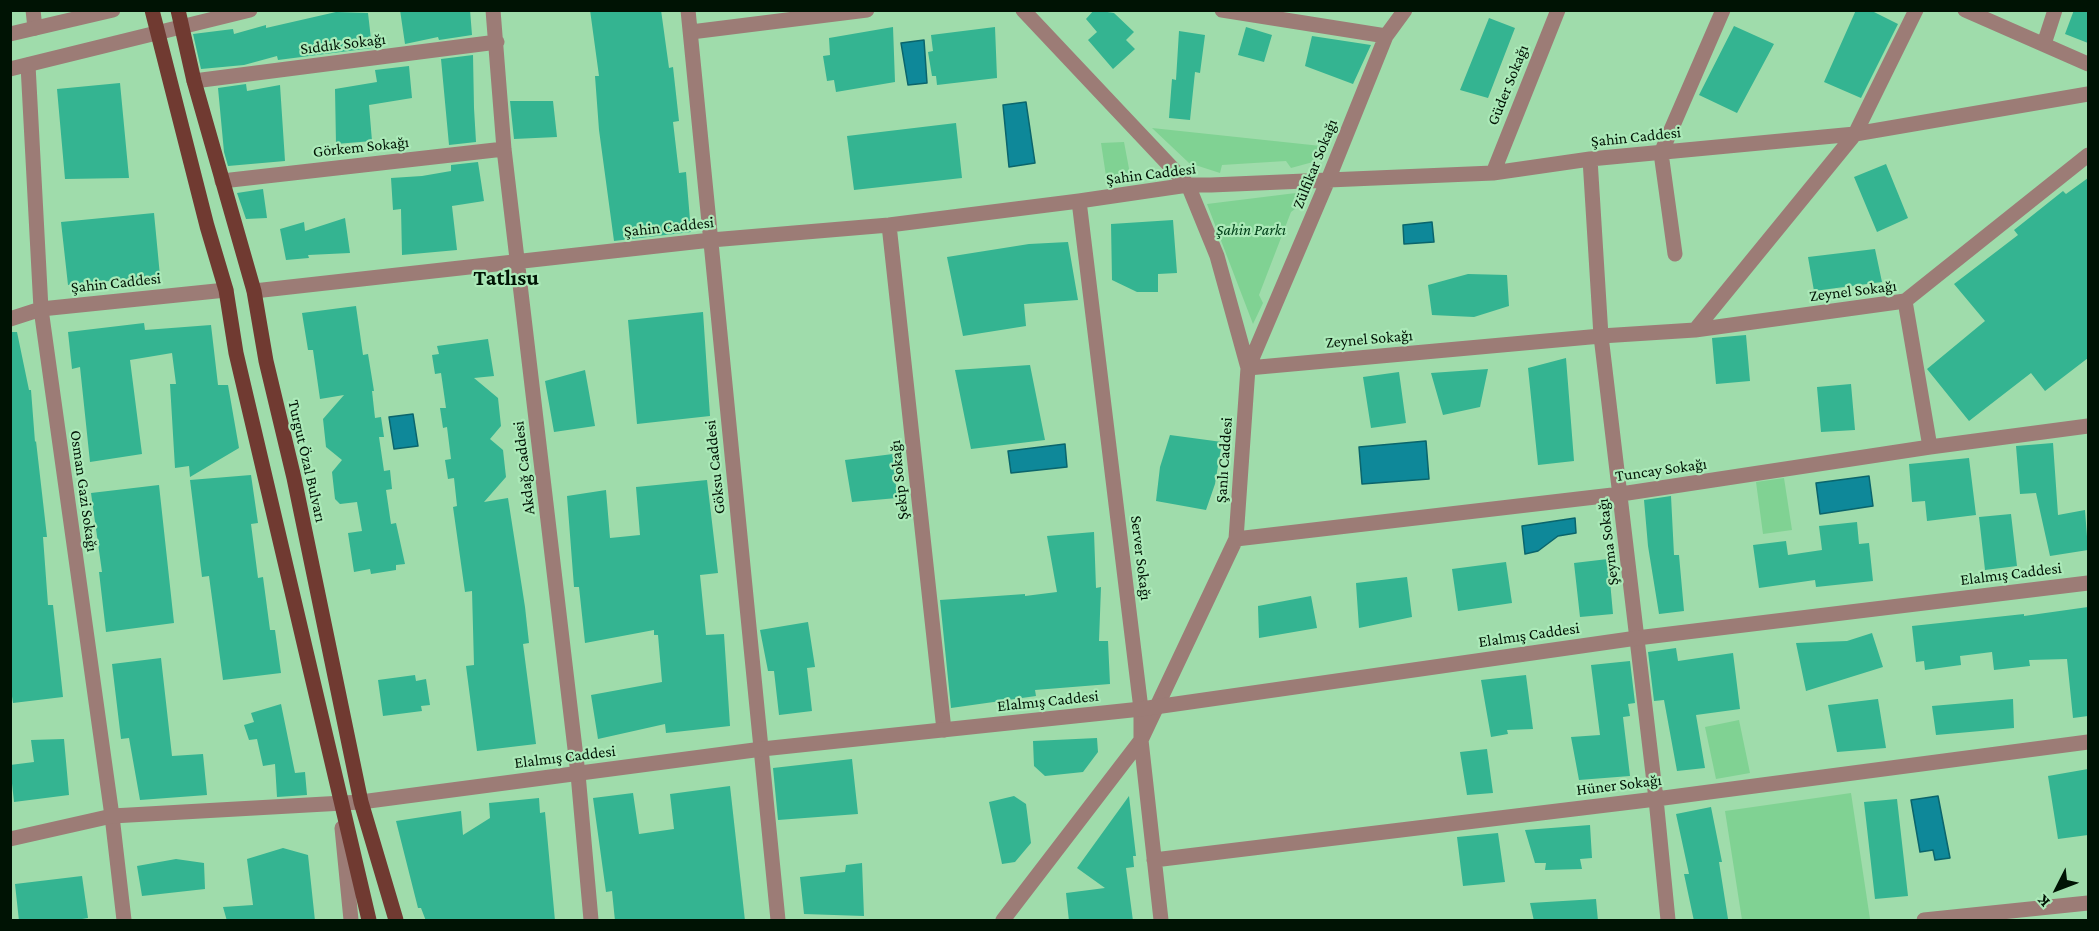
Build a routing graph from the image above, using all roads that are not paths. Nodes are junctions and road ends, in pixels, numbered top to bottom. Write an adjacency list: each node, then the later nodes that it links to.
1 (33, 10): 21 (street)
2 (113, 10): 21 (street)
3 (152, 10): 23 (main road)
4 (178, 10): 20 (main road, Turgut Özal Bulvarı)
5 (250, 10): 20 (street)
6 (493, 10): 26 (street, Akdağ Caddesi)
7 (688, 10): 22 (street, Göksu Caddesi)
8 (867, 10): 22 (street)
9 (1023, 10): 41 (street, Şanlı Caddesi)
10 (1222, 10): 18 (street)
11 (1314, 10): 19 (street)
12 (1405, 10): 25 (street, Zülfikar Sokağı)
13 (1558, 10): 38 (street, Güder Sokağı)
14 (1723, 10): 35 (street)
15 (1916, 10): 33 (street)
16 (1965, 10): 27 (street)
17 (2055, 10): 27 (street)
18 (1228, 11): 19 (street)
19 (1308, 25): 25 (street)
20 (182, 27): 23 (street); 31 (main road, Turgut Özal Bulvarı)
21 (35, 28): 24 (street)
22 (690, 32): 44 (street, Göksu Caddesi)
23 (158, 33): 29 (street); 47 (main road)
24 (10, 34)
25 (1386, 36): 39 (street, Zülfikar Sokağı)
26 (497, 42): 31 (street, Sıddık Sokağı); 34 (street, Akdağ Caddesi)
27 (2043, 44): 28 (street)
28 (2088, 64)
29 (28, 65): 30 (street); 50 (street, Osman Gazi Sokağı)
30 (10, 69)
31 (194, 81): 40 (main road, Turgut Özal Bulvarı)
32 (2088, 94): 33 (street, Şahin Caddesi)
33 (1855, 134): 35 (street, Şahin Caddesi); 52 (street)
34 (504, 149): 40 (street, Görkem Sokağı); 46 (street, Akdağ Caddesi)
35 (1661, 153): 37 (street, Şahin Caddesi); 45 (street)
36 (2088, 154): 49 (street)
37 (1590, 159): 38 (street, Şahin Caddesi); 53 (street, Şeyma Sokağı)
38 (1493, 173): 39 (street, Şahin Caddesi)
39 (1328, 180): 41 (street, Şahin Caddesi); 54 (street, Zülfikar Sokağı)
40 (222, 181): 48 (main road, Turgut Özal Bulvarı)
41 (1188, 185): 42 (street, Şahin Caddesi); 54 (street, Şanlı Caddesi)
42 (1078, 201): 43 (street, Şahin Caddesi); 62 (street, Server Sokağı)
43 (889, 225): 44 (street, Şahin Caddesi); 63 (street, Şekip Sokağı)
44 (711, 240): 46 (street, Şahin Caddesi); 66 (street, Göksu Caddesi)
45 (1675, 254)
46 (518, 261): 48 (street, Şahin Caddesi); 67 (street, Akdağ Caddesi)
47 (226, 290): 50 (street, Şahin Caddesi); 70 (main road)
48 (254, 291): 69 (main road, Turgut Özal Bulvarı)
49 (1905, 301): 52 (street, Zeynel Sokağı); 56 (street, Zeynel Sokağı)
50 (41, 309): 51 (street, Şahin Caddesi); 71 (street, Osman Gazi Sokağı)
51 (10, 319)
52 (1695, 330): 53 (street, Zeynel Sokağı)
53 (1600, 336): 54 (street, Zeynel Sokağı); 57 (street, Şeyma Sokağı)
54 (1248, 368): 58 (street, Şanlı Caddesi)
55 (2088, 426): 56 (street, Tuncay Sokağı)
56 (1930, 447): 57 (street, Tuncay Sokağı)
57 (1621, 494): 58 (street, Tuncay Sokağı); 60 (street, Şeyma Sokağı)
58 (1236, 539): 61 (street, Şanlı Caddesi)
59 (2088, 583): 60 (street, Elalmış Caddesi)
60 (1637, 638): 61 (street, Elalmış Caddesi); 68 (street, Şeyma Sokağı)
61 (1157, 706): 62 (street, Elalmış Caddesi); 64 (street, Şanlı Caddesi)
62 (1141, 709): 63 (street, Elalmış Caddesi); 64 (street, Server Sokağı)
63 (944, 730): 66 (street, Elalmış Caddesi)
64 (1141, 740): 73 (street, Server Sokağı); 81 (street, Şanlı Caddesi)
65 (2088, 742): 68 (street, Hüner Sokağı)
66 (762, 749): 67 (street, Elalmış Caddesi); 80 (street, Göksu Caddesi)
67 (578, 774): 69 (street, Elalmış Caddesi); 79 (street, Akdağ Caddesi)
68 (1656, 799): 73 (street, Hüner Sokağı); 83 (street, Şeyma Sokağı)
69 (361, 802): 70 (street, Elalmış Caddesi); 78 (main road, Turgut Özal Bulvarı)
70 (340, 803): 71 (street, Elalmış Caddesi); 76 (street); 77 (main road)
71 (112, 816): 72 (street, Elalmış Caddesi); 75 (street, Osman Gazi Sokağı)
72 (10, 839)
73 (1154, 860): 82 (street, Server Sokağı)
74 (2088, 903): 84 (street)
75 (124, 921)
76 (351, 921)
77 (369, 921)
78 (396, 921)
79 (591, 921)
80 (778, 921)
81 (1003, 921)
82 (1161, 921)
83 (1668, 921)
84 (1924, 921)

